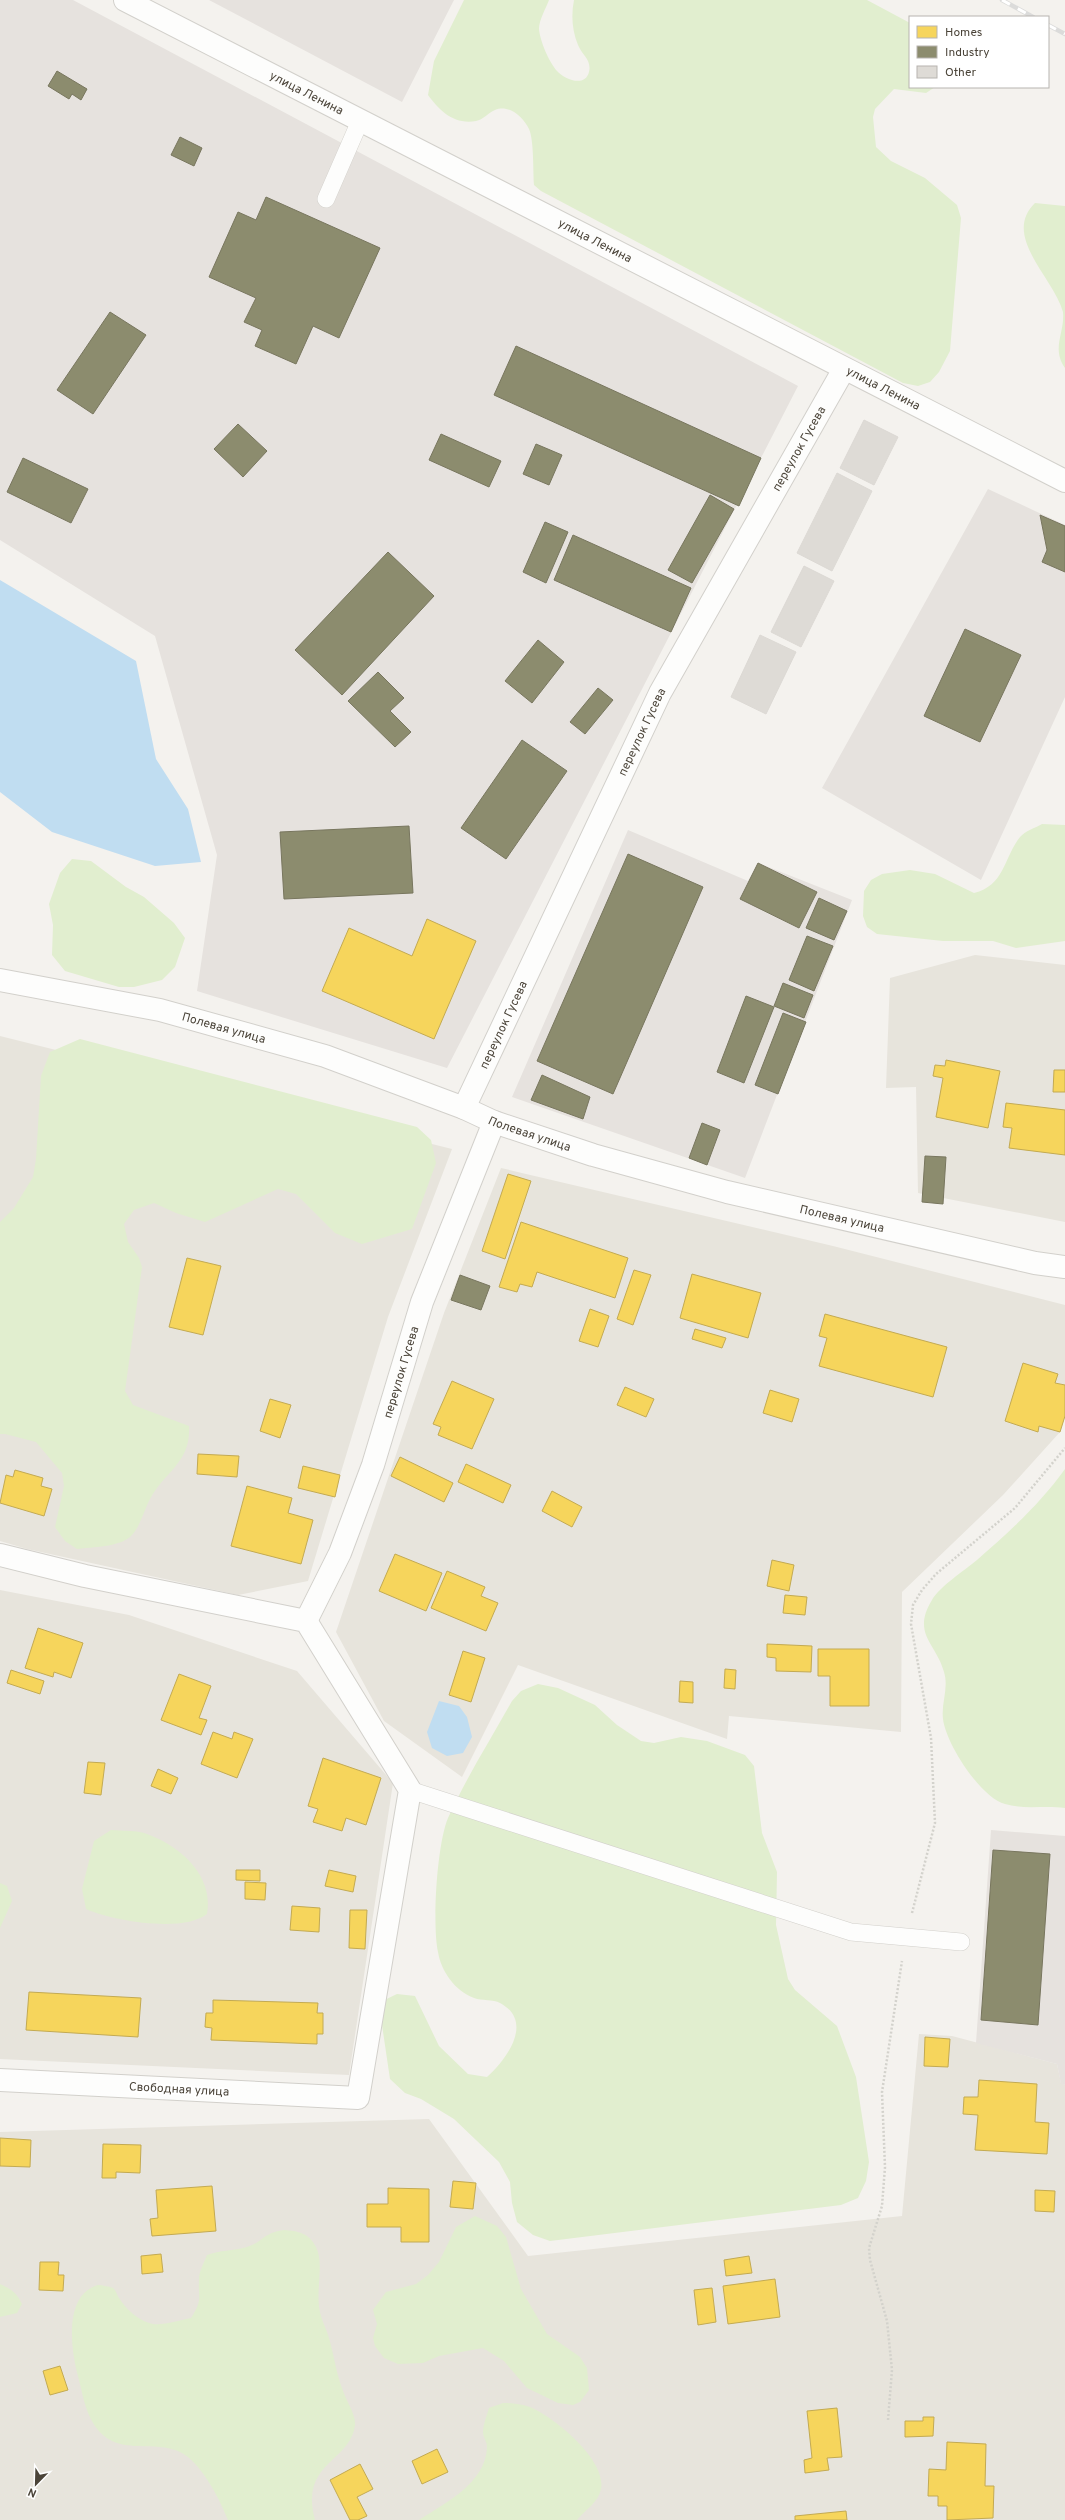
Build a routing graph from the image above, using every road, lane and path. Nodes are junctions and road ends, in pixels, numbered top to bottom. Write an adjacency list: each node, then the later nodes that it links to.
1 (125, 0): 2 (street, улица Ленина)
2 (360, 121): 3 (lane); 4 (street, улица Ленина)
3 (326, 199)
4 (844, 369): 5 (street, улица Ленина); 7 (street, переулок Гусева)
5 (1065, 481)
6 (0, 980): 7 (street, Полевая улица)
7 (464, 1108): 8 (street, Полевая улица)
8 (494, 1122): 9 (street, Полевая улица); 12 (street, переулок Гусева)
9 (1065, 1268)
10 (1065, 1448): 14 (path)
11 (0, 1555): 12 (street)
12 (306, 1621): 13 (street)
13 (410, 1790): 14 (lane); 16 (street, Свободная улица)
14 (906, 1937): 15 (lane); 17 (path)
15 (961, 1942)
16 (0, 2080)
17 (888, 2420)

